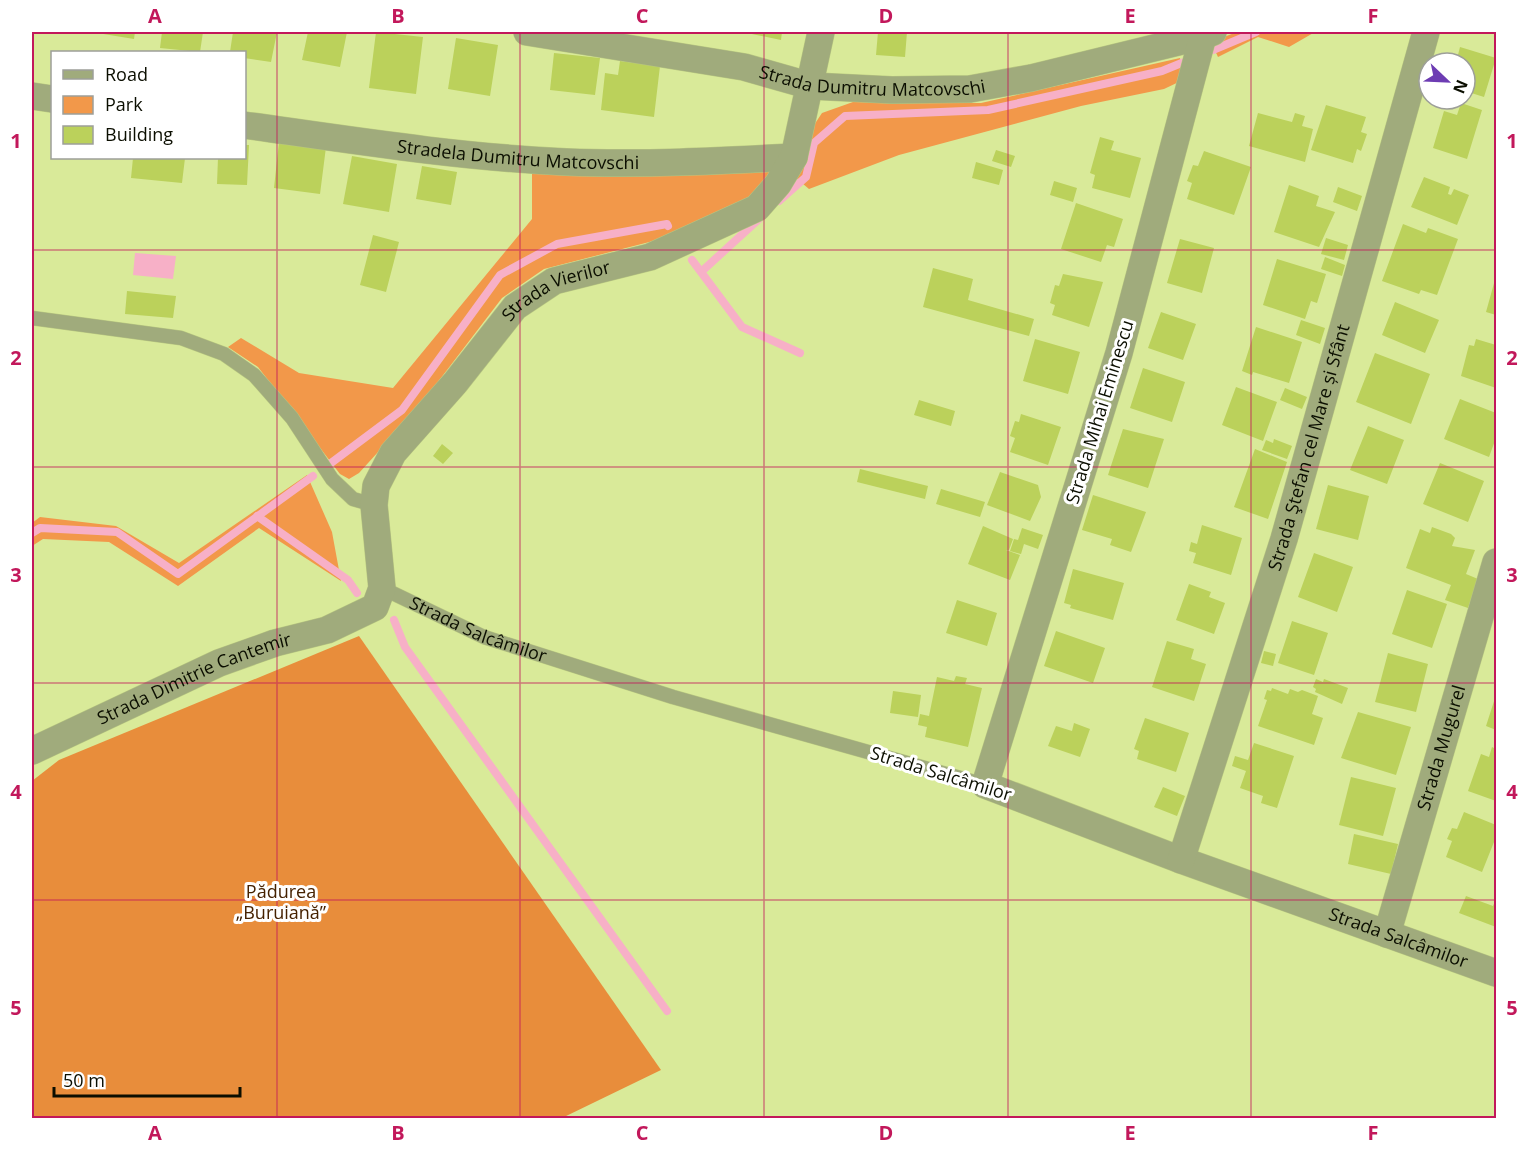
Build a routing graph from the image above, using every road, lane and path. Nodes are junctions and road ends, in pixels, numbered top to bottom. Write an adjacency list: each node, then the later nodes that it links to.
1 (527, 32): 5 (street, Strada Dumitru Matcovschi)
2 (821, 32): 5 (street, Strada Vierilor)
3 (1426, 32): 16 (street, Strada Ştefan cel Mare și Sfânt)
4 (1208, 34): 5 (street, Strada Dumitru Matcovschi); 15 (street, Strada Mihai Eminescu)
5 (811, 86): 9 (street, Strada Vierilor)
6 (32, 96): 7 (street)
7 (51, 99)
8 (246, 125): 9 (street, Stradela Dumitru Matcovschi)
9 (794, 156): 11 (street, Strada Vierilor)
10 (32, 318): 11 (lane)
11 (374, 505): 13 (street, Strada Vierilor)
12 (1497, 562): 17 (street, Strada Mugurel)
13 (382, 588): 14 (street, Strada Dimitrie Cantemir); 15 (lane, Strada Salcâmilor)
14 (32, 751)
15 (985, 785): 16 (street, Strada Salcâmilor)
16 (1181, 860): 17 (street, Strada Salcâmilor)
17 (1387, 934): 18 (street, Strada Salcâmilor)
18 (1497, 973)

